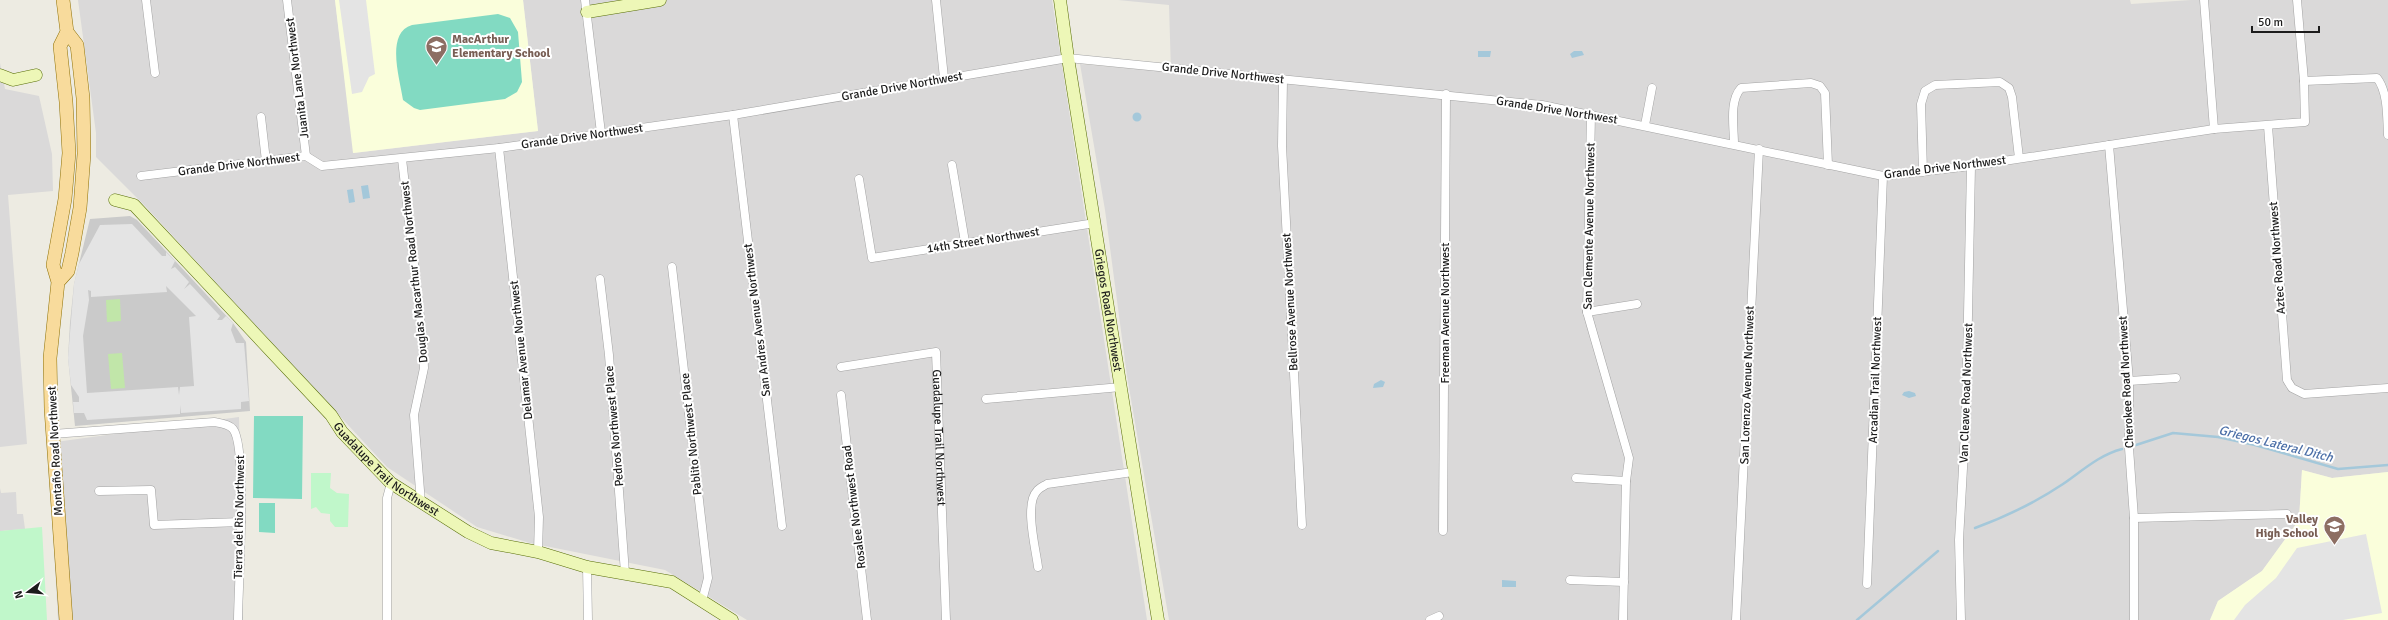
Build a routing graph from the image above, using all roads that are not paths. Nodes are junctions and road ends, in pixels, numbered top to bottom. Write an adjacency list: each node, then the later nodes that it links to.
1 (63, 0): 56 (main road, Montaño Road Northwest)
2 (146, 0): 11 (street)
3 (288, 0): 31 (street, Juanita Lane Northwest)
4 (660, 0): 9 (street)
5 (936, 0): 14 (street)
6 (1060, 0): 10 (street, Griegos Road Northwest)
7 (2204, 0): 24 (street)
8 (2297, 0): 16 (street)
9 (586, 6): 25 (street)
10 (1068, 58): 14 (street, Grande Drive Northwest); 15 (street, Grande Drive Northwest); 43 (street, Griegos Road Northwest)
11 (155, 72)
12 (0, 75): 13 (street)
13 (36, 75)
14 (944, 78): 20 (street, Grande Drive Northwest)
15 (1283, 78): 18 (street, Grande Drive Northwest); 66 (street, Bellrose Avenue Northwest)
16 (2304, 81): 23 (street, Grande Drive Northwest); 26 (street)
17 (1652, 88): 22 (street)
18 (1446, 94): 19 (street, Grande Drive Northwest); 68 (street, Freeman Avenue Northwest)
19 (1591, 114): 22 (street, Grande Drive Northwest); 48 (street, San Clemente Avenue Northwest)
20 (733, 115): 25 (street, Grande Drive Northwest); 67 (street, San Andres Avenue Northwest)
21 (261, 117): 34 (street)
22 (1645, 125): 27 (street, Grande Drive Northwest)
23 (2268, 126): 24 (street, Grande Drive Northwest); 53 (street, Aztec Road Northwest)
24 (2214, 129): 28 (street, Grande Drive Northwest)
25 (601, 133): 29 (street, Grande Drive Northwest)
26 (2388, 135)
27 (1734, 144): 30 (street, Grande Drive Northwest); 36 (street)
28 (2109, 145): 32 (street, Grande Drive Northwest); 51 (street, Cherokee Road Northwest)
29 (499, 148): 33 (street, Grande Drive Northwest); 69 (street, Delamar Avenue Northwest)
30 (1760, 149): 36 (street, Grande Drive Northwest); 88 (street, San Lorenzo Avenue Northwest)
31 (306, 156): 33 (street, Grande Drive Northwest); 34 (street, Grande Drive Northwest)
32 (2019, 158): 37 (street, Grande Drive Northwest); 38 (street)
33 (402, 159): 62 (street, Douglas Macarthur Road Northwest)
34 (266, 161): 39 (street, Grande Drive Northwest)
35 (952, 165): 44 (street)
36 (1828, 165): 40 (street, Grande Drive Northwest)
37 (1971, 166): 38 (street, Grande Drive Northwest); 89 (street, Van Cleave Road Northwest)
38 (1923, 172): 40 (street, Grande Drive Northwest)
39 (141, 176)
40 (1883, 176): 75 (street, Arcadian Trail Northwest)
41 (859, 179): 44 (street, 14th Street Northwest)
42 (115, 200): 60 (street, Guadalupe Trail Northwest)
43 (1095, 223): 44 (street, 14th Street Northwest); 52 (street, Griegos Road Northwest)
44 (965, 242)
45 (672, 267): 76 (street, Pablito Northwest Place)
46 (600, 279): 72 (street, Pedros Northwest Place)
47 (1637, 304): 48 (street)
48 (1587, 312): 59 (street, San Clemente Avenue Northwest)
49 (841, 367): 84 (street, Guadalupe Trail Northwest)
50 (2176, 378): 51 (street)
51 (2129, 381): 64 (street, Cherokee Road Northwest)
52 (1121, 387): 55 (street); 57 (street, Griegos Road Northwest)
53 (2388, 388)
54 (841, 395): 83 (street, Rosalee Northwest Road)
55 (986, 399)
56 (53, 434): 65 (street, Tierra del Rio Northwest); 78 (main road, Montaño Road Northwest)
57 (1133, 472): 70 (street); 85 (street, Griegos Road Northwest)
58 (1576, 478): 59 (street)
59 (1626, 481): 74 (street, San Clemente Avenue Northwest)
60 (391, 483): 62 (street, Guadalupe Trail Northwest); 80 (street)
61 (99, 491): 65 (street)
62 (421, 503): 69 (street, Guadalupe Trail Northwest)
63 (2287, 514): 64 (street)
64 (2134, 518): 90 (street, Cherokee Road Northwest)
65 (241, 522): 79 (street, Tierra del Rio Northwest)
66 (1302, 525)
67 (782, 526)
68 (1443, 531)
69 (538, 552): 71 (street, Guadalupe Trail Northwest)
70 (1038, 566)
71 (587, 567): 72 (street, Guadalupe Trail Northwest); 81 (street)
72 (625, 574): 76 (street, Guadalupe Trail Northwest)
73 (1570, 580): 74 (street)
74 (1624, 582): 87 (street, San Clemente Avenue Northwest)
75 (1866, 584)
76 (702, 601): 82 (street, Guadalupe Trail Northwest)
77 (1439, 616): 86 (street)
78 (66, 620)
79 (238, 620)
80 (386, 620)
81 (588, 620)
82 (732, 620)
83 (867, 620)
84 (946, 620)
85 (1158, 620)
86 (1430, 620)
87 (1623, 620)
88 (1736, 620)
89 (1961, 620)
90 (2134, 620)

